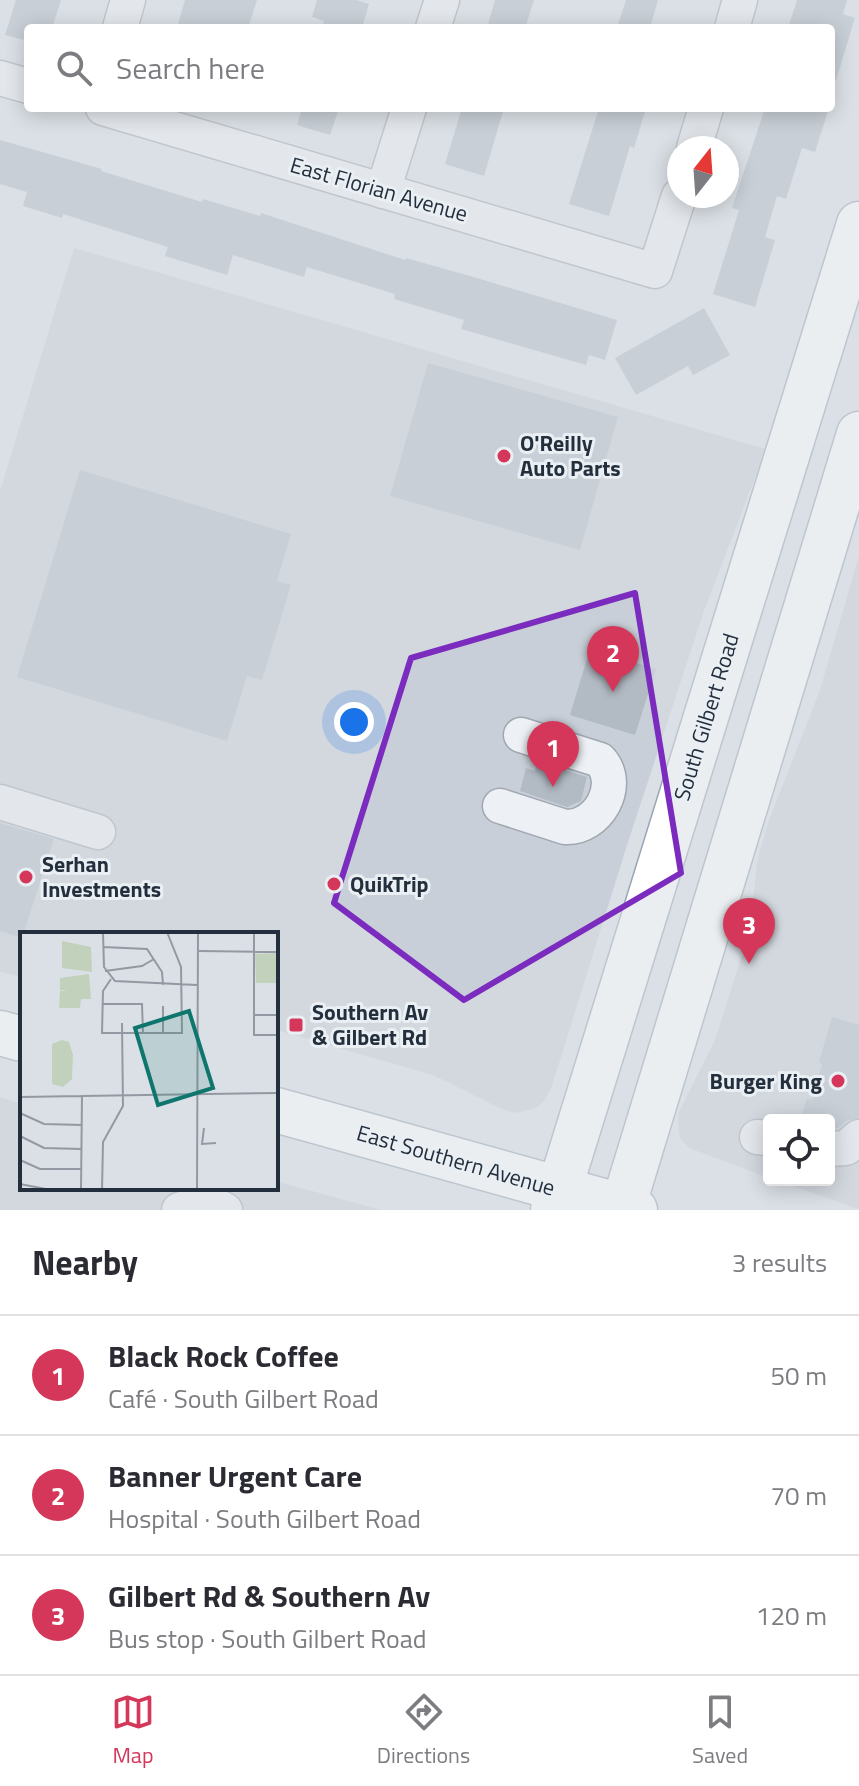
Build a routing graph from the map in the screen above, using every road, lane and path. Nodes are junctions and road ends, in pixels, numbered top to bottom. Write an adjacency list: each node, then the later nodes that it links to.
1 (128, 0): 4 (street)
2 (442, 0): 5 (street)
3 (740, 0): 6 (street)
4 (121, 24)
5 (434, 24)
6 (733, 24)
7 (0, 78): 8 (street)
8 (24, 85)
9 (116, 112): 13 (street, East Florian Avenue)
10 (408, 112): 13 (street)
11 (705, 112): 12 (street)
12 (698, 136)
13 (383, 191): 14 (street, East Florian Avenue)
14 (675, 208)
15 (859, 224): 17 (main road, South Gilbert Road)
16 (859, 434): 18 (main road)
17 (778, 487): 18 (main road); 28 (main road, South Gilbert Road)
18 (841, 493): 29 (main road)
19 (521, 735): 21 (street)
20 (0, 802): 22 (street)
21 (500, 806)
22 (98, 832)
23 (0, 1033): 24 (main road)
24 (20, 1038)
25 (278, 1111): 28 (main road, East Southern Avenue)
26 (859, 1137): 27 (street)
27 (835, 1149)
28 (557, 1199): 29 (main road, East Southern Avenue)
29 (627, 1209)
30 (179, 1210): 31 (street)
31 (225, 1210)

